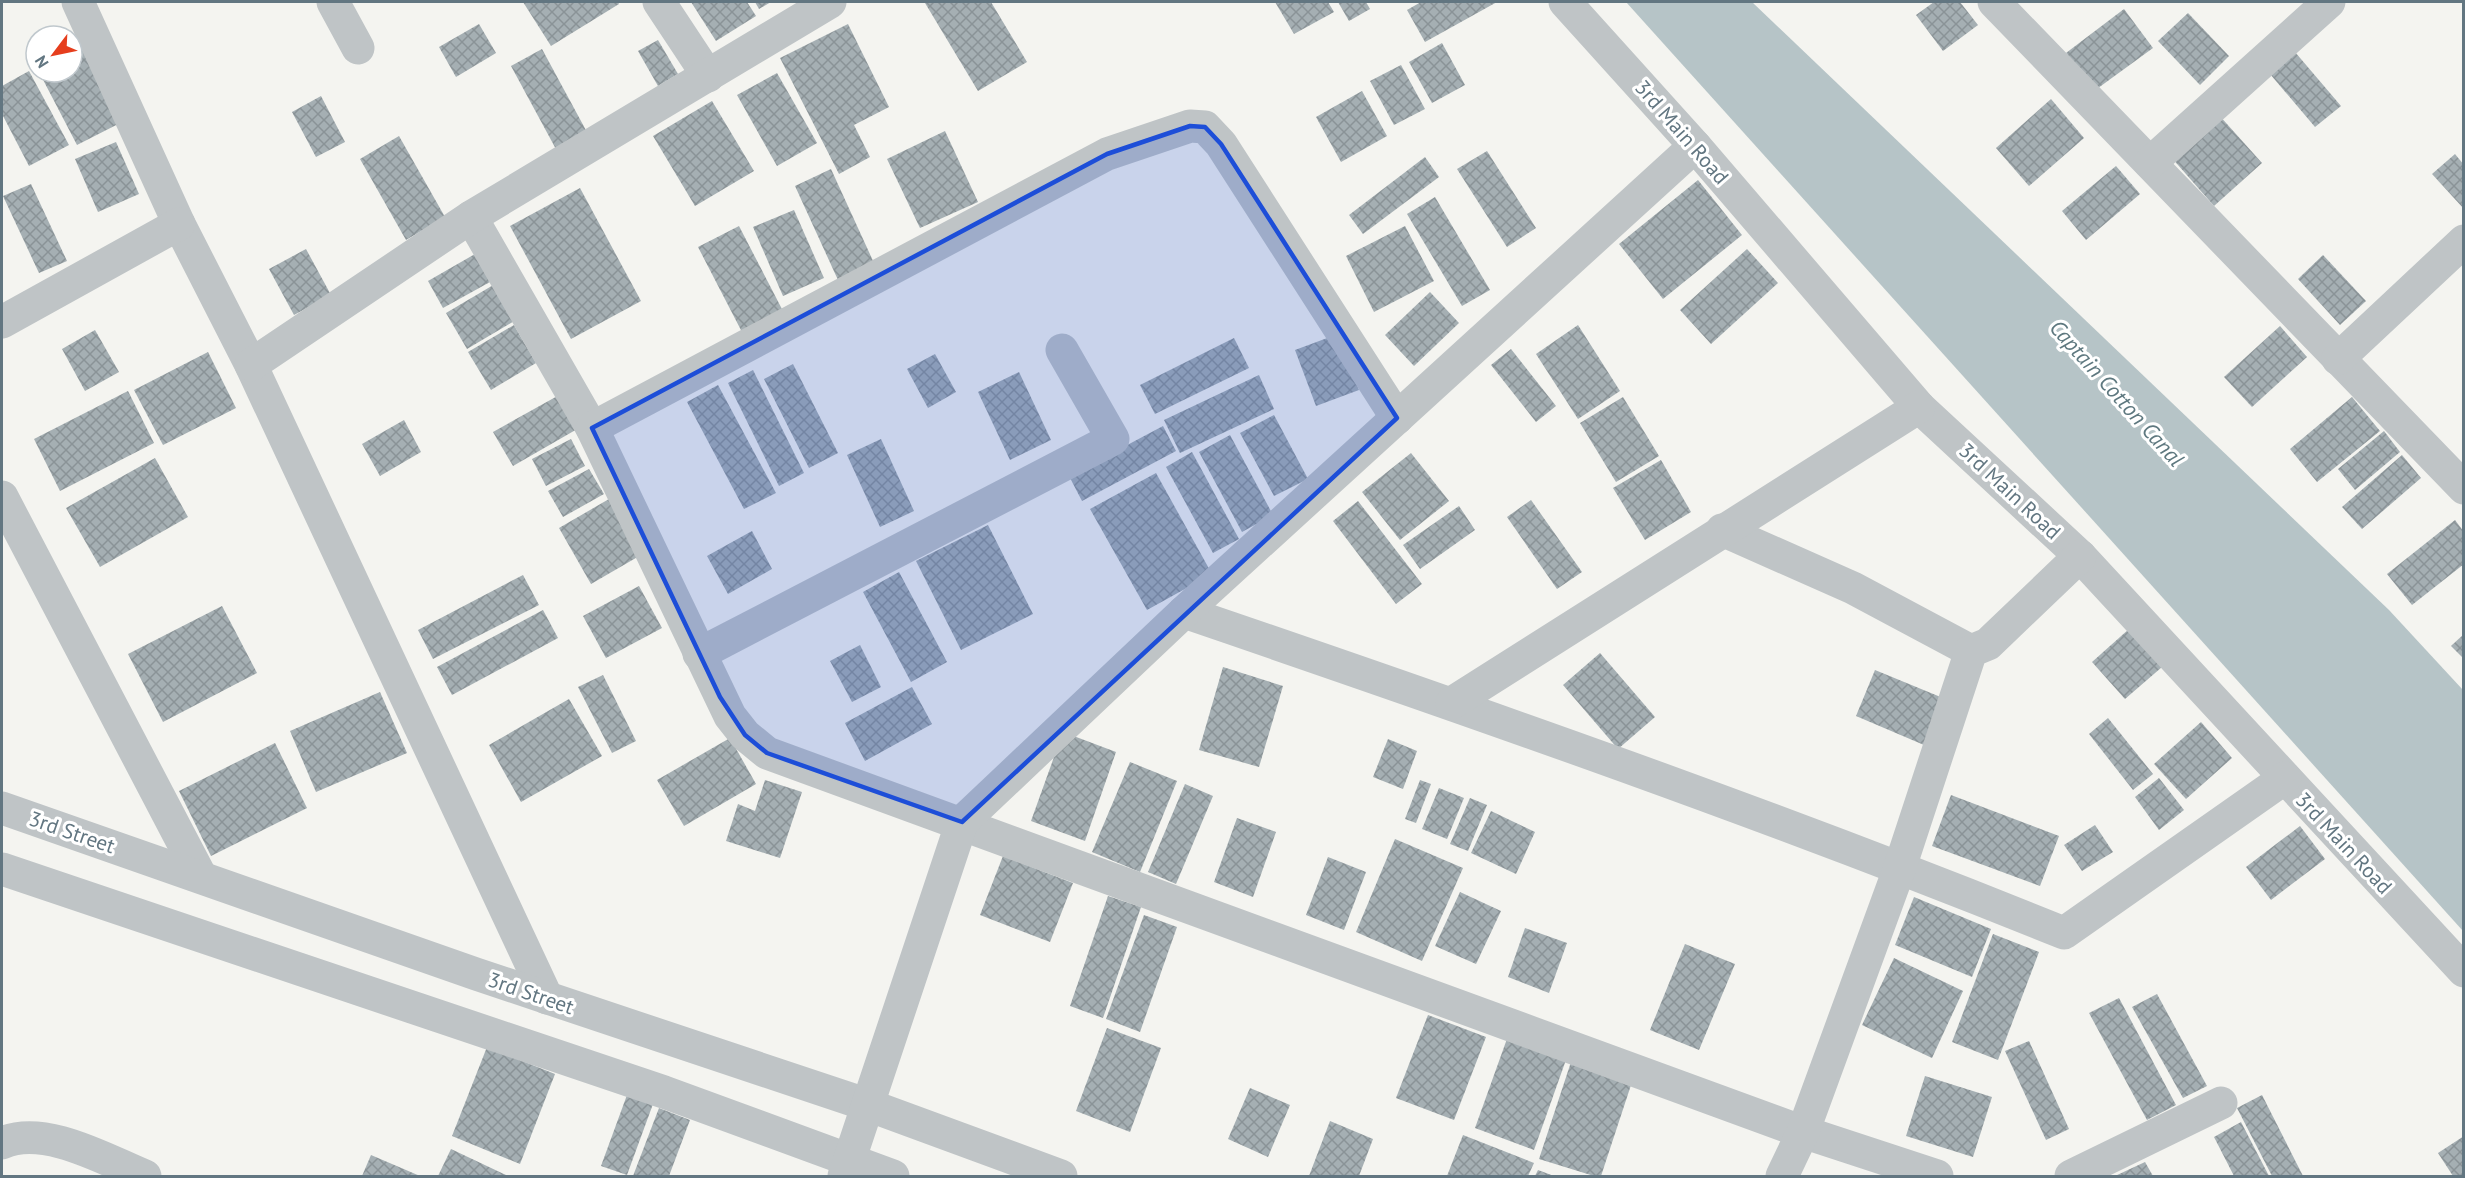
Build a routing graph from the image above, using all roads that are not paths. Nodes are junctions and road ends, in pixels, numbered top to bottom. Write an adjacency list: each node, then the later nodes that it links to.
1 (78, 2): 13 (street)
2 (333, 2): 8 (street)
3 (659, 2): 9 (street)
4 (830, 2): 9 (street)
5 (1565, 2): 10 (street, 3rd Main Road)
6 (1994, 2): 11 (street)
7 (2329, 2): 11 (street)
8 (358, 48)
9 (708, 76): 12 (street)
10 (1695, 146): 19 (street, 3rd Main Road); 20 (street)
11 (2150, 164): 17 (street)
12 (471, 217): 18 (street); 21 (street)
13 (179, 224): 15 (street); 18 (street)
14 (2463, 242): 17 (street)
15 (2, 322)
16 (1062, 350): 28 (street)
17 (2338, 359): 22 (street)
18 (251, 365): 37 (street)
19 (1918, 407): 24 (street); 25 (street, 3rd Main Road)
20 (1397, 418): 21 (street); 26 (street)
21 (592, 428): 28 (street)
22 (2463, 488)
23 (2, 497): 35 (street)
24 (1722, 530): 27 (street); 29 (street)
25 (2080, 556): 27 (street); 30 (street, 3rd Main Road)
26 (1184, 612): 29 (street); 32 (street)
27 (1971, 651): 33 (street)
28 (699, 654): 32 (street)
29 (1452, 703): 33 (street)
30 (2285, 778): 33 (street); 36 (street, 3rd Main Road)
31 (2, 808): 35 (street, 3rd Street)
32 (962, 822): 39 (street); 40 (street)
33 (1900, 867): 40 (street)
34 (2, 868): 42 (street)
35 (201, 877): 37 (street, 3rd Street)
36 (2463, 971)
37 (547, 998): 39 (street, 3rd Street)
38 (2221, 1103): 48 (street)
39 (868, 1106): 42 (street); 45 (street, 3rd Street)
40 (1803, 1132): 46 (street); 47 (street)
41 (2, 1143): 43 (street)
42 (847, 1168): 44 (street)
43 (144, 1176)
44 (894, 1176)
45 (1061, 1176)
46 (1782, 1176)
47 (1936, 1176)
48 (2071, 1176)

